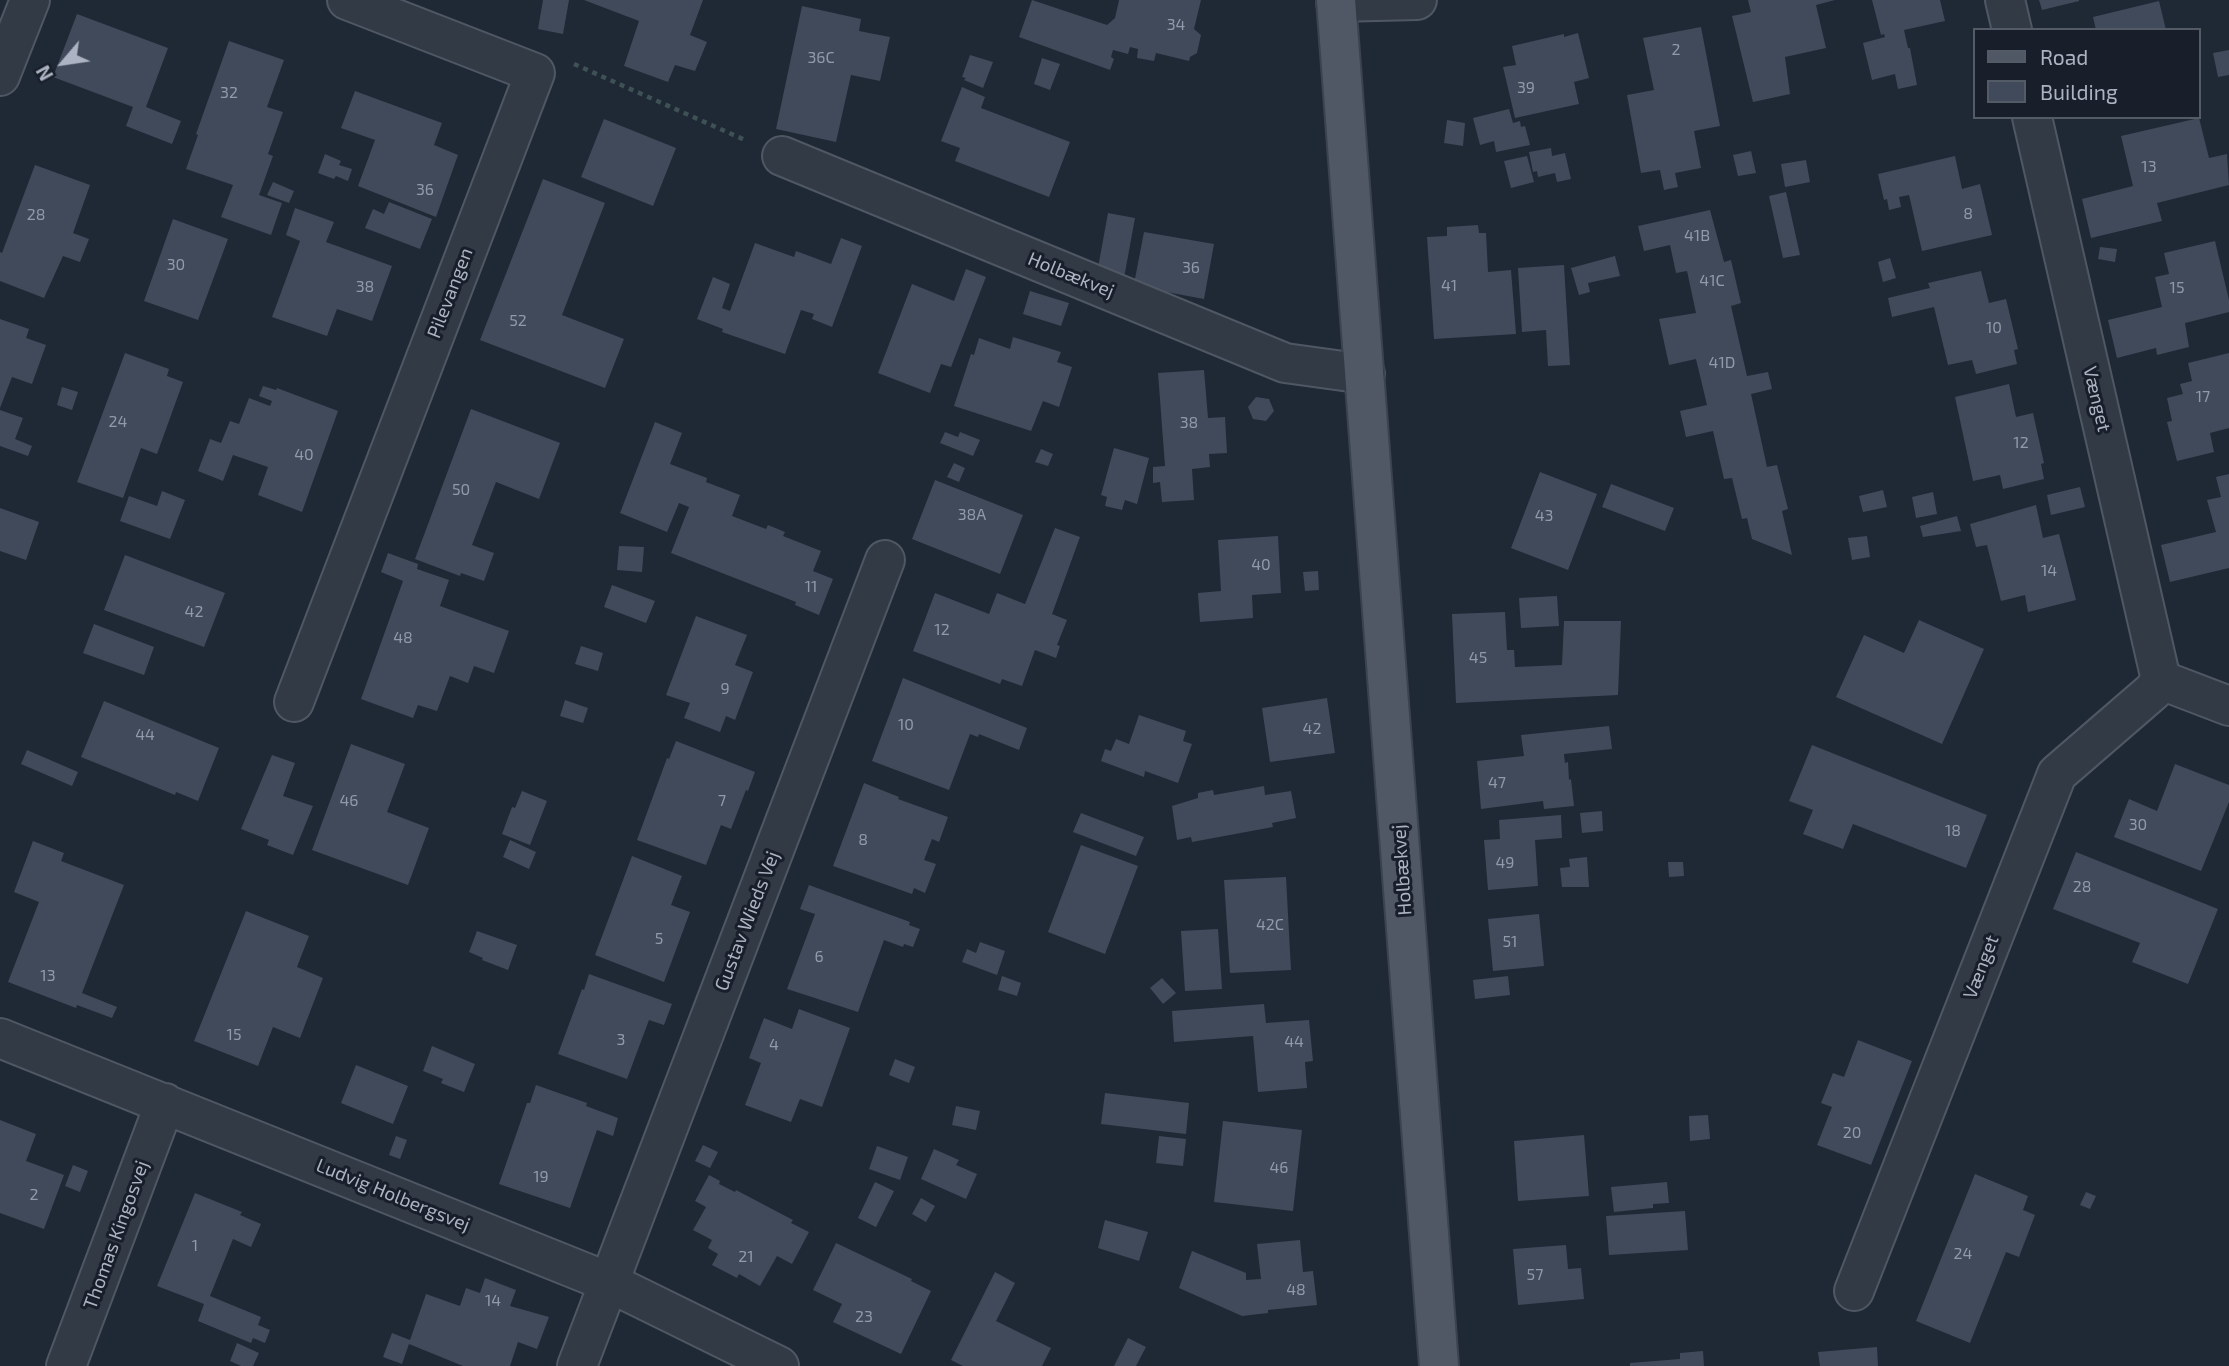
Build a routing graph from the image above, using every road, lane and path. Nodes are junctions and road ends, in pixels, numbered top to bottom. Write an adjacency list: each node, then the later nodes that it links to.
1 (30, 0): 8 (street)
2 (347, 0): 7 (street)
3 (1417, 0): 5 (street)
4 (2005, 0): 6 (street)
5 (1336, 1): 11 (main road, Holbækvej)
6 (2011, 28)
7 (535, 73): 10 (path); 14 (street, Pilevangen)
8 (0, 76)
9 (2032, 119): 13 (street, Vænget)
10 (782, 156): 11 (street, Holbækvej)
11 (1365, 374): 23 (main road, Holbækvej)
12 (885, 560): 18 (street, Gustav Wieds Vej)
13 (2161, 680): 15 (street); 19 (street, Vænget)
14 (294, 702)
15 (2229, 706)
16 (0, 1038): 17 (street, Ludvig Holbergsvej)
17 (165, 1103): 18 (street, Ludvig Holbergsvej); 20 (street, Thomas Kingosvej)
18 (608, 1282): 21 (street, Gustav Wieds Vej); 22 (street, Ludvig Holbergsvej)
19 (1854, 1291)
20 (66, 1366)
21 (577, 1366)
22 (779, 1366)
23 (1439, 1366)

